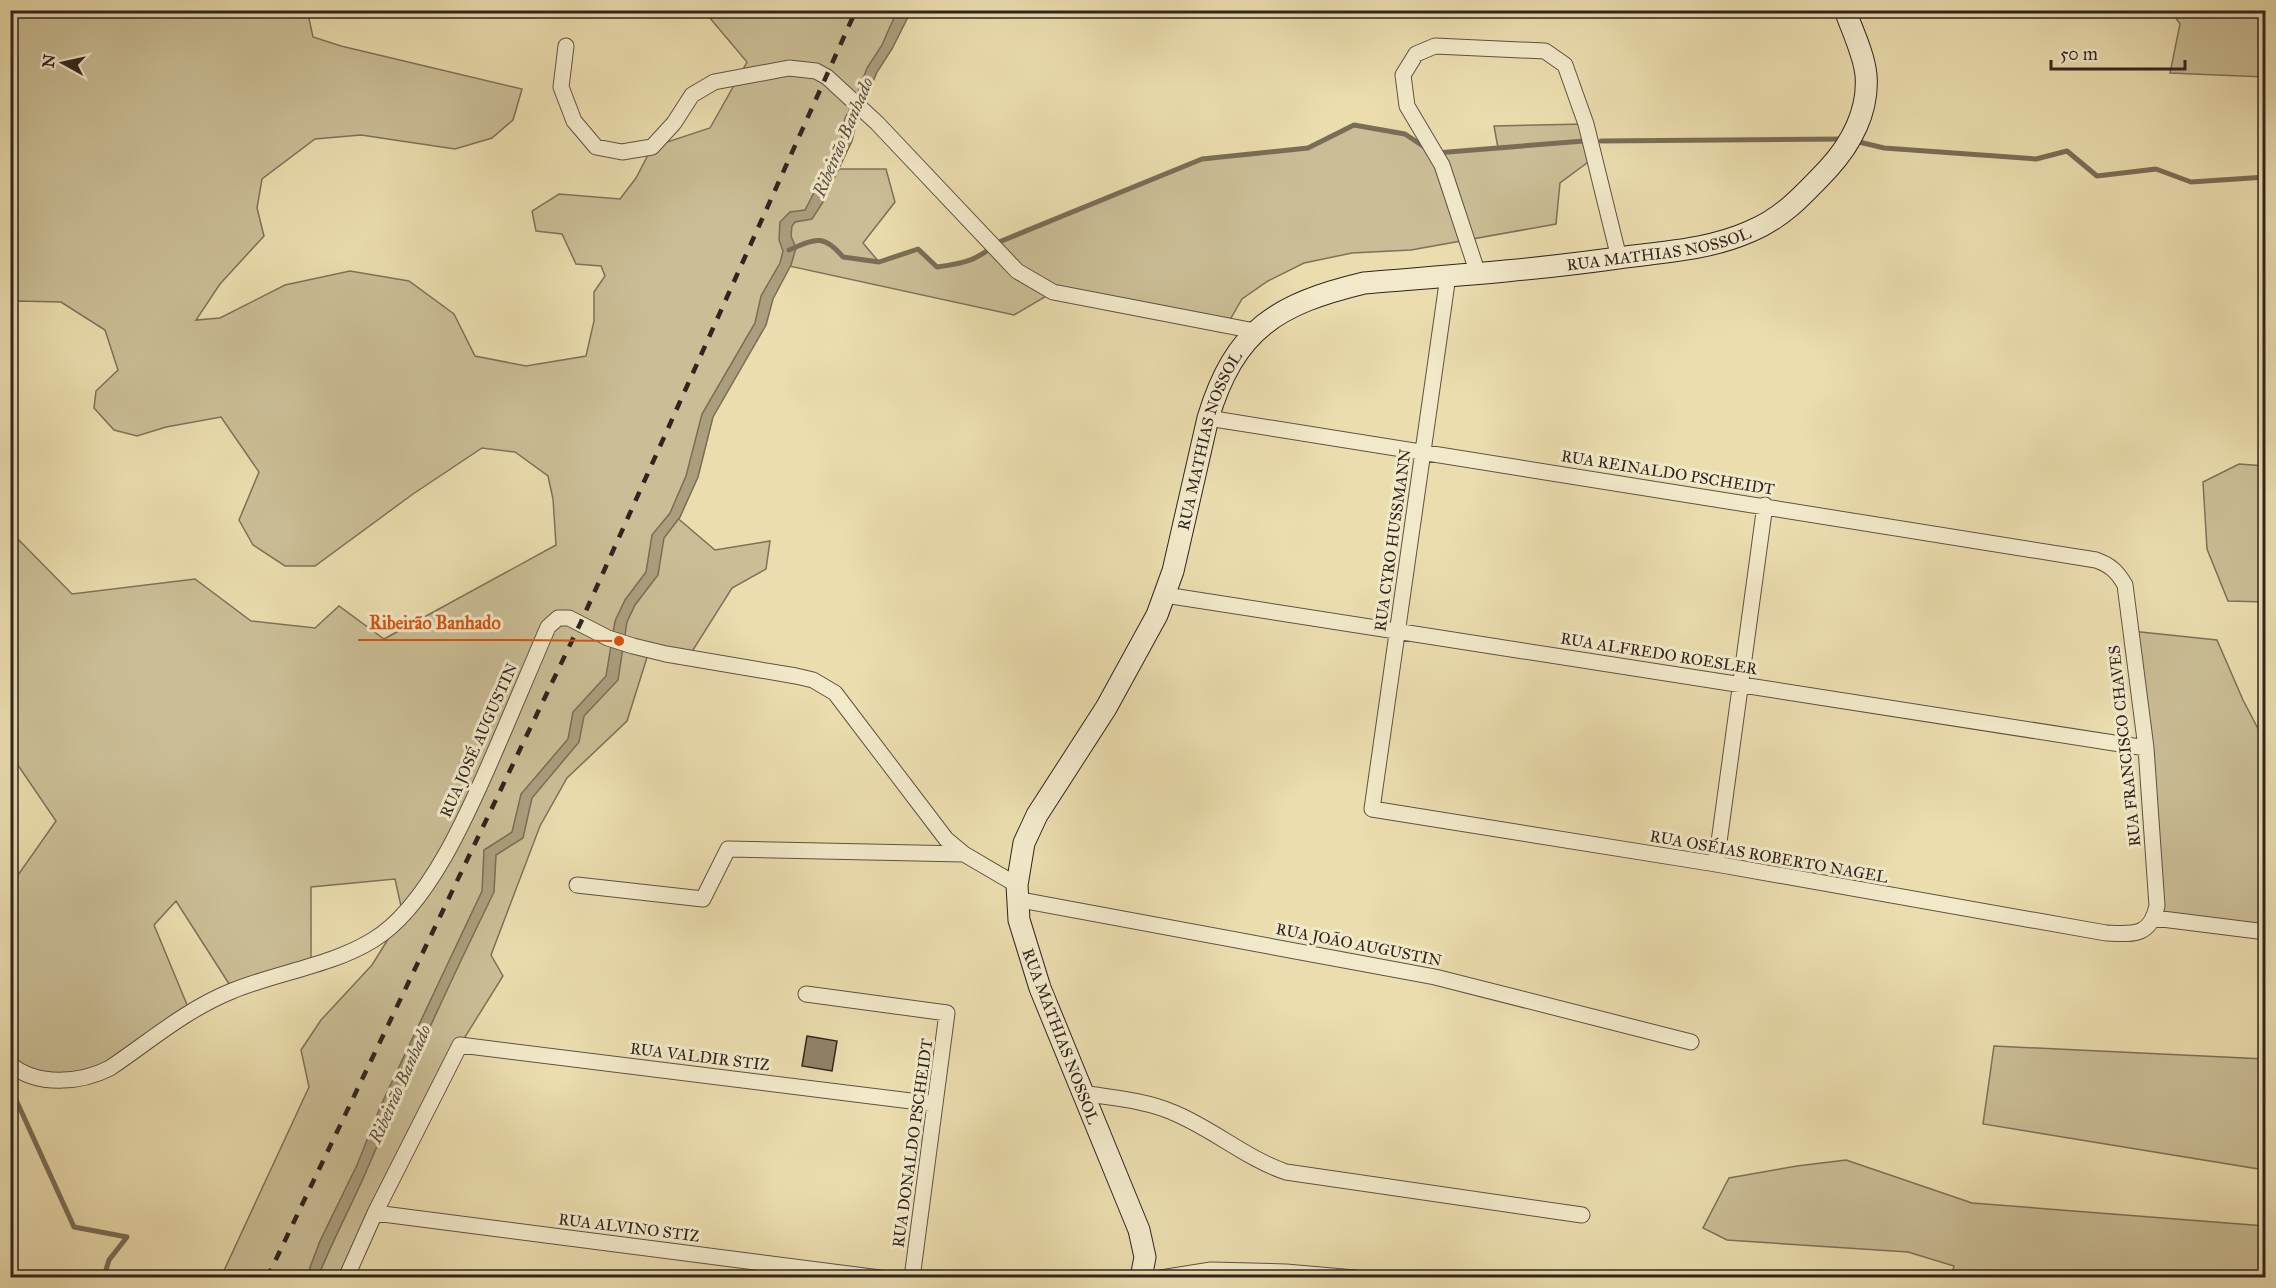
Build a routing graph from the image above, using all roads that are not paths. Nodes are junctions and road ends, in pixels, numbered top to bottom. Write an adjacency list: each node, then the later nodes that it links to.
1 (1845, 10): 3 (street, RUA MATHIAS NOSSOL)
2 (566, 46): 6 (street)
3 (1619, 258): 4 (street, RUA MATHIAS NOSSOL); 4 (street)
4 (1478, 274): 5 (street, RUA MATHIAS NOSSOL)
5 (1448, 276): 6 (street, RUA MATHIAS NOSSOL); 8 (street, RUA CYRO HUSSMANN)
6 (1255, 330): 7 (street, RUA MATHIAS NOSSOL)
7 (1208, 418): 8 (street, RUA REINALDO PSCHEIDT); 11 (street, RUA MATHIAS NOSSOL)
8 (1422, 452): 9 (street, RUA REINALDO PSCHEIDT); 12 (street, RUA CYRO HUSSMANN)
9 (1765, 505): 10 (street, RUA REINALDO PSCHEIDT); 13 (street)
10 (2118, 573): 14 (street, RUA FRANCISCO CHAVES)
11 (1165, 595): 12 (street, RUA ALFREDO ROESLER); 19 (street, RUA MATHIAS NOSSOL)
12 (1397, 630): 13 (street, RUA ALFREDO ROESLER); 15 (street, RUA CYRO HUSSMANN)
13 (1741, 684): 14 (street, RUA ALFREDO ROESLER); 17 (street)
14 (2146, 748): 20 (street, RUA FRANCISCO CHAVES)
15 (1372, 809): 17 (street, RUA OSÉIAS ROBERTO NAGEL)
16 (964, 854): 18 (street); 19 (street, RUA JOSÉ AUGUSTIN); 24 (street, RUA JOSÉ AUGUSTIN)
17 (1716, 864): 20 (street, RUA OSÉIAS ROBERTO NAGEL)
18 (577, 885)
19 (1016, 892): 23 (street, RUA JOÃO AUGUSTIN); 25 (street, RUA MATHIAS NOSSOL)
20 (2154, 918): 21 (street)
21 (2265, 932)
22 (806, 994): 26 (street, RUA DONALDO PSCHEIDT)
23 (1691, 1042)
24 (10, 1064)
25 (1082, 1093): 28 (street); 32 (street, RUA MATHIAS NOSSOL)
26 (935, 1104): 27 (street, RUA VALDIR STIZ); 31 (street, RUA DONALDO PSCHEIDT)
27 (375, 1213): 29 (street); 30 (street, RUA ALVINO STIZ)
28 (1582, 1215)
29 (346, 1278)
30 (880, 1278)
31 (912, 1278)
32 (1141, 1278)
33 (1161, 1278): 34 (street)
34 (1355, 1278)

